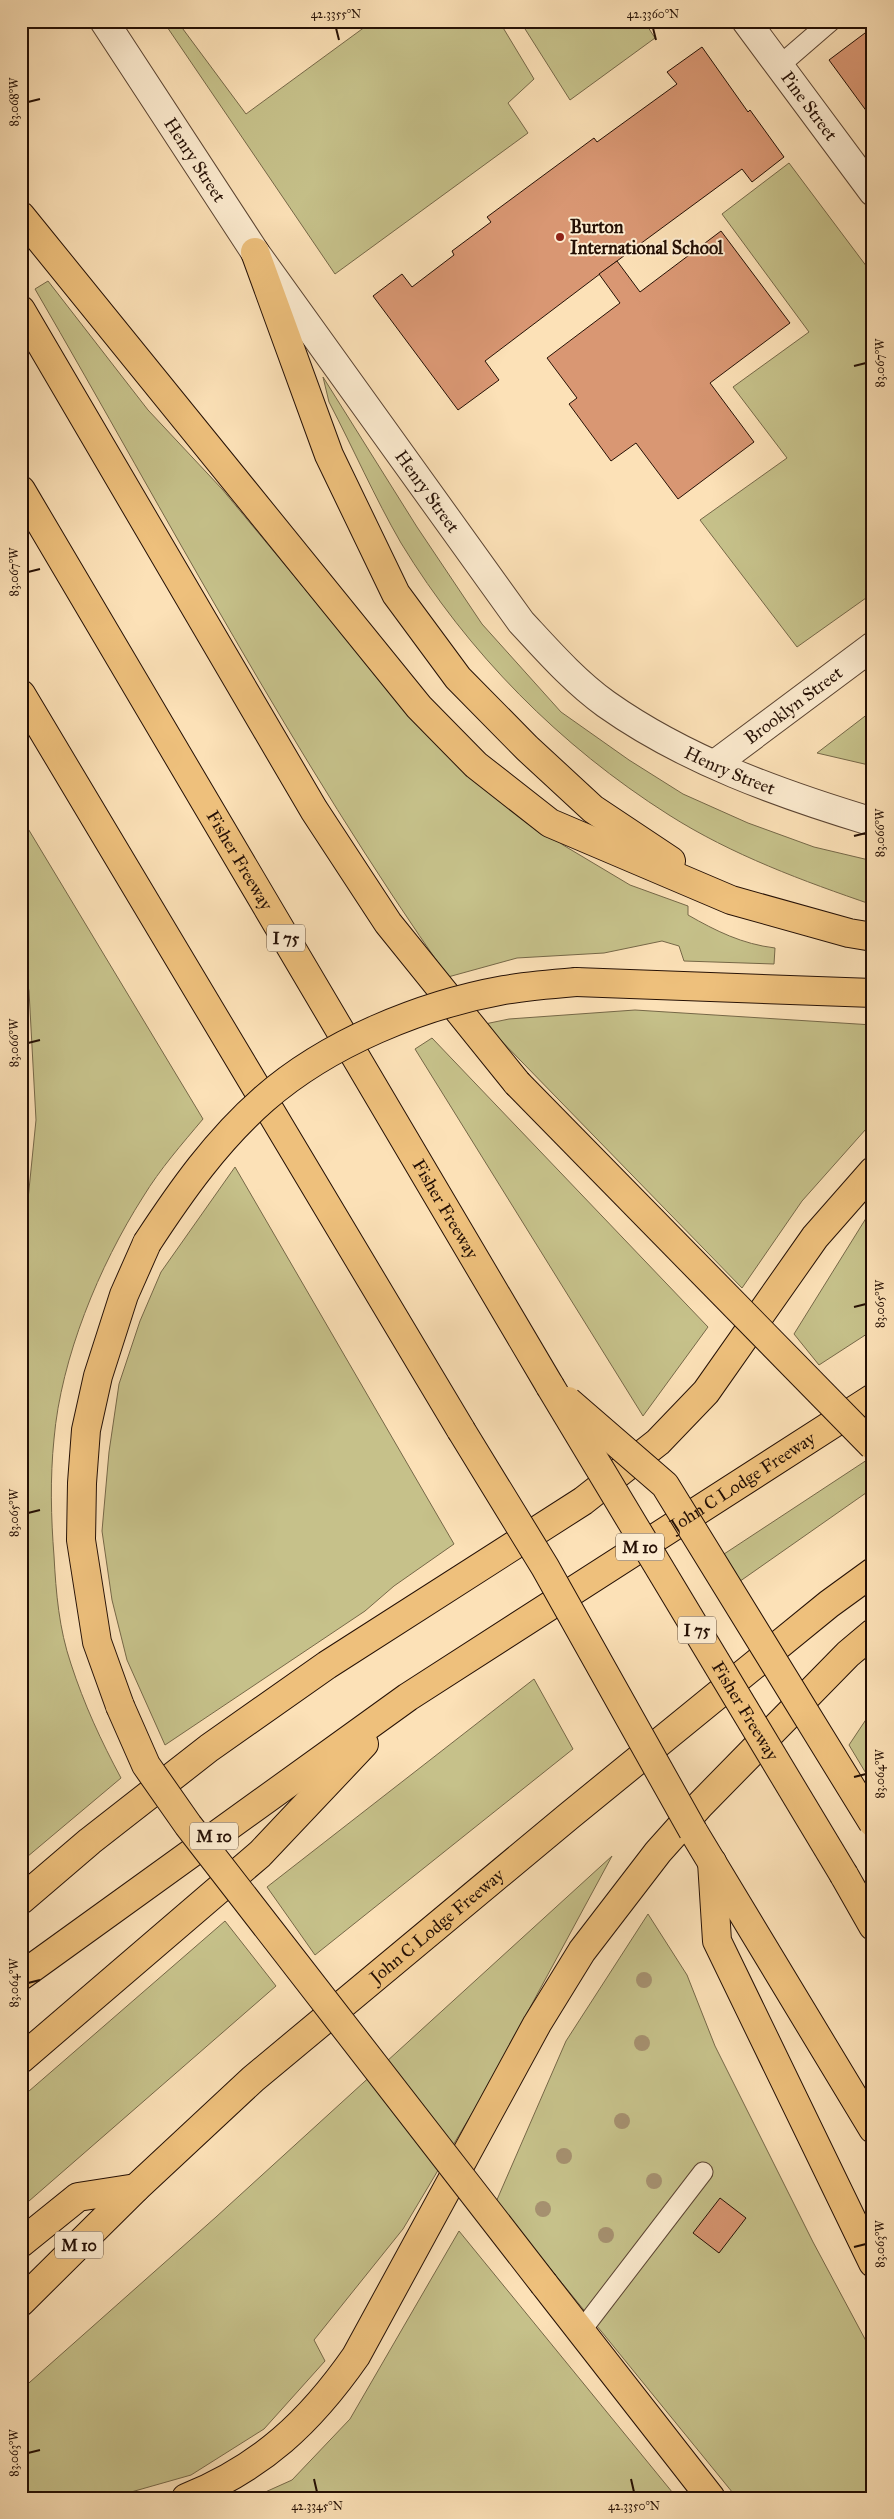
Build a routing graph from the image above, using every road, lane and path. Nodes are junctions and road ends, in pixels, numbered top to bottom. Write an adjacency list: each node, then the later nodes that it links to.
1 (104, 21): 7 (street, Henry Street)
2 (746, 21): 4 (street, Pine Street)
3 (831, 21): 4 (lane)
4 (779, 66): 5 (street, Pine Street)
5 (873, 192)
6 (21, 216): 14 (highway)
7 (255, 252): 12 (street, Henry Street); 14 (highway)
8 (21, 310): 20 (highway, bridge)
9 (21, 490): 18 (highway, Fisher Freeway / I 75)
10 (873, 646): 12 (street, Brooklyn Street)
11 (21, 694): 25 (highway, bridge)
12 (714, 764): 13 (street, Henry Street)
13 (873, 822)
14 (731, 900): 15 (highway)
15 (873, 937)
16 (873, 992): 36 (highway, bridge)
17 (873, 1171): 26 (highway)
18 (550, 1386): 24 (highway, bridge); 27 (highway, Fisher Freeway / I 75, bridge)
19 (873, 1398): 23 (highway, John C Lodge Freeway / M 10)
20 (873, 1446)
21 (873, 1572): 32 (highway, John C Lodge Freeway / M 10)
22 (873, 1633): 37 (highway)
23 (408, 1697): 28 (highway, John C Lodge Freeway / M 10); 29 (highway)
24 (873, 1823)
25 (712, 1862): 30 (highway); 34 (highway)
26 (21, 1900)
27 (873, 1926)
28 (21, 1976)
29 (21, 2059)
30 (873, 2129)
31 (703, 2172): 36 (lane)
32 (136, 2188): 33 (highway); 35 (highway, John C Lodge Freeway / M 10)
33 (21, 2243)
34 (873, 2263)
35 (21, 2302)
36 (581, 2331): 38 (highway)
37 (186, 2498)
38 (711, 2498)

